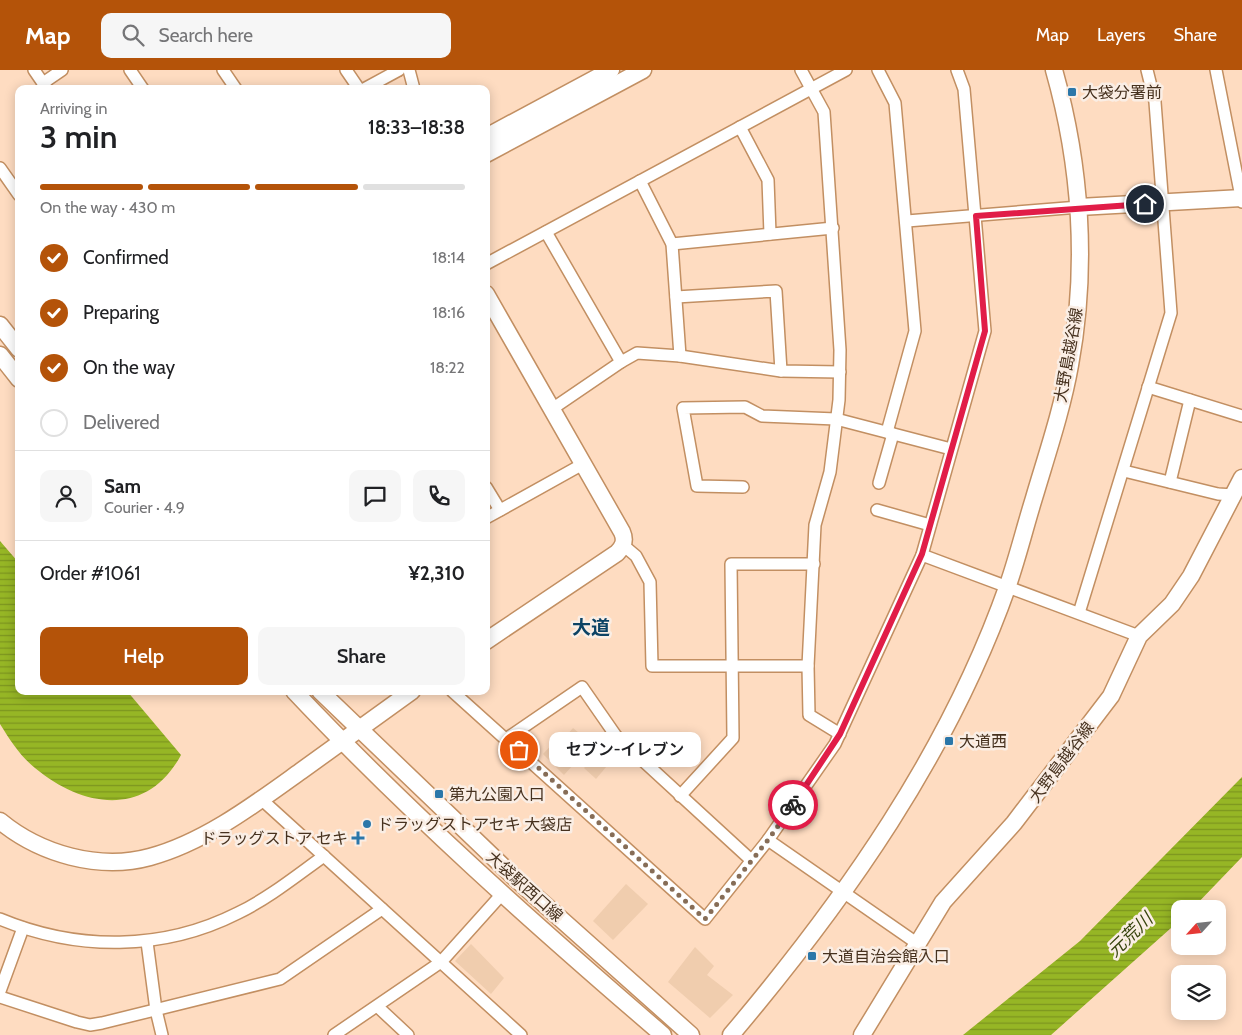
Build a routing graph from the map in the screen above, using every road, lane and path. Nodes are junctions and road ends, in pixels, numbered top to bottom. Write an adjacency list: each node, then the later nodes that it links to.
1 (34, 70): 17 (street)
2 (62, 70): 18 (street)
3 (130, 70): 19 (street)
4 (223, 70): 20 (street)
5 (346, 70): 21 (street)
6 (399, 70): 22 (street)
7 (409, 70): 23 (street)
8 (611, 70): 26 (street)
9 (643, 70): 27 (street)
10 (801, 70): 24 (street)
11 (846, 70): 24 (street)
12 (878, 70): 36 (street)
13 (957, 70): 35 (street)
14 (1054, 70): 34 (street, 大野島越谷線)
15 (1147, 70): 33 (street)
16 (1216, 70): 31 (street)
17 (44, 85)
18 (46, 85)
19 (140, 85)
20 (233, 85)
21 (356, 85)
22 (371, 85)
23 (413, 85)
24 (810, 89): 25 (street); 37 (street)
25 (740, 127): 29 (street); 39 (street)
26 (490, 135)
27 (490, 152)
28 (0, 168): 30 (street)
29 (640, 181): 38 (street); 40 (street)
30 (15, 189)
31 (1242, 198): 32 (street); 33 (street)
32 (1242, 202)
33 (1161, 203): 34 (street); 52 (street)
34 (1079, 207): 35 (street); 74 (street, 大野島越谷線)
35 (976, 216): 36 (street); 58 (street)
36 (907, 221): 57 (street)
37 (833, 228): 39 (street); 50 (street)
38 (546, 232): 41 (street); 48 (street)
39 (770, 234): 40 (street)
40 (672, 244): 42 (street)
41 (490, 262)
42 (676, 297): 47 (street); 49 (street)
43 (490, 301): 54 (street)
44 (0, 325): 45 (street)
45 (15, 344)
46 (0, 355): 51 (street)
47 (680, 356): 48 (street); 49 (street)
48 (620, 362): 54 (street)
49 (781, 371): 50 (street)
50 (840, 372): 56 (street)
51 (15, 374)
52 (1148, 387): 53 (street); 60 (street)
53 (1190, 400): 55 (street); 62 (street)
54 (552, 410): 59 (street)
55 (1242, 416)
56 (836, 419): 57 (street); 64 (street); 73 (street)
57 (890, 433): 58 (street); 63 (street)
58 (951, 449): 70 (street)
59 (583, 464): 67 (street); 71 (street)
60 (1124, 470): 62 (street); 75 (street)
61 (1242, 478): 66 (street, 大野島越谷線)
62 (1170, 482): 66 (street)
63 (879, 483)
64 (742, 486)
65 (490, 494): 67 (street)
66 (1234, 495): 76 (street, 大野島越谷線)
67 (500, 510): 69 (street)
68 (877, 510): 70 (street)
69 (490, 516)
70 (930, 525): 72 (street)
71 (624, 545): 77 (street); 79 (street)
72 (922, 554): 74 (street); 85 (street)
73 (814, 564): 78 (street); 79 (street)
74 (1008, 585): 75 (street); 94 (street, 大野島越谷線)
75 (1079, 613): 76 (street)
76 (1139, 636): 100 (street, 大野島越谷線)
77 (490, 638)
78 (808, 666): 79 (street); 85 (street)
79 (733, 667): 88 (street)
80 (298, 695): 87 (street, 大袋駅西口線)
81 (324, 695): 84 (street, 大袋駅西口線)
82 (406, 695): 84 (street)
83 (456, 695): 86 (street)
84 (358, 730): 87 (street); 112 (street, 大袋駅西口線)
85 (840, 734): 91 (street)
86 (506, 739): 88 (street); 93 (street)
87 (341, 742): 89 (street); 95 (street, 大袋駅西口線)
88 (680, 796): 93 (street)
89 (261, 799): 90 (street); 92 (street)
90 (0, 821)
91 (768, 840): 93 (street); 94 (street)
92 (324, 856): 96 (street); 99 (street)
93 (751, 860)
94 (844, 892): 100 (street); 113 (street, 大野島越谷線)
95 (502, 894): 101 (street); 111 (street, 大袋駅西口線)
96 (382, 909): 101 (street); 105 (street)
97 (0, 919): 98 (street)
98 (23, 928): 99 (street); 102 (street)
99 (147, 942): 105 (street)
100 (918, 944): 114 (street, 大野島越谷線)
101 (441, 962): 104 (street); 110 (street)
102 (0, 991)
103 (0, 997): 106 (street)
104 (378, 1007): 108 (street); 109 (street)
105 (156, 1010): 106 (street); 107 (street)
106 (90, 1030)
107 (162, 1035)
108 (334, 1035)
109 (408, 1035)
110 (520, 1035)
111 (663, 1035)
112 (692, 1035)
113 (731, 1035)
114 (862, 1035)

